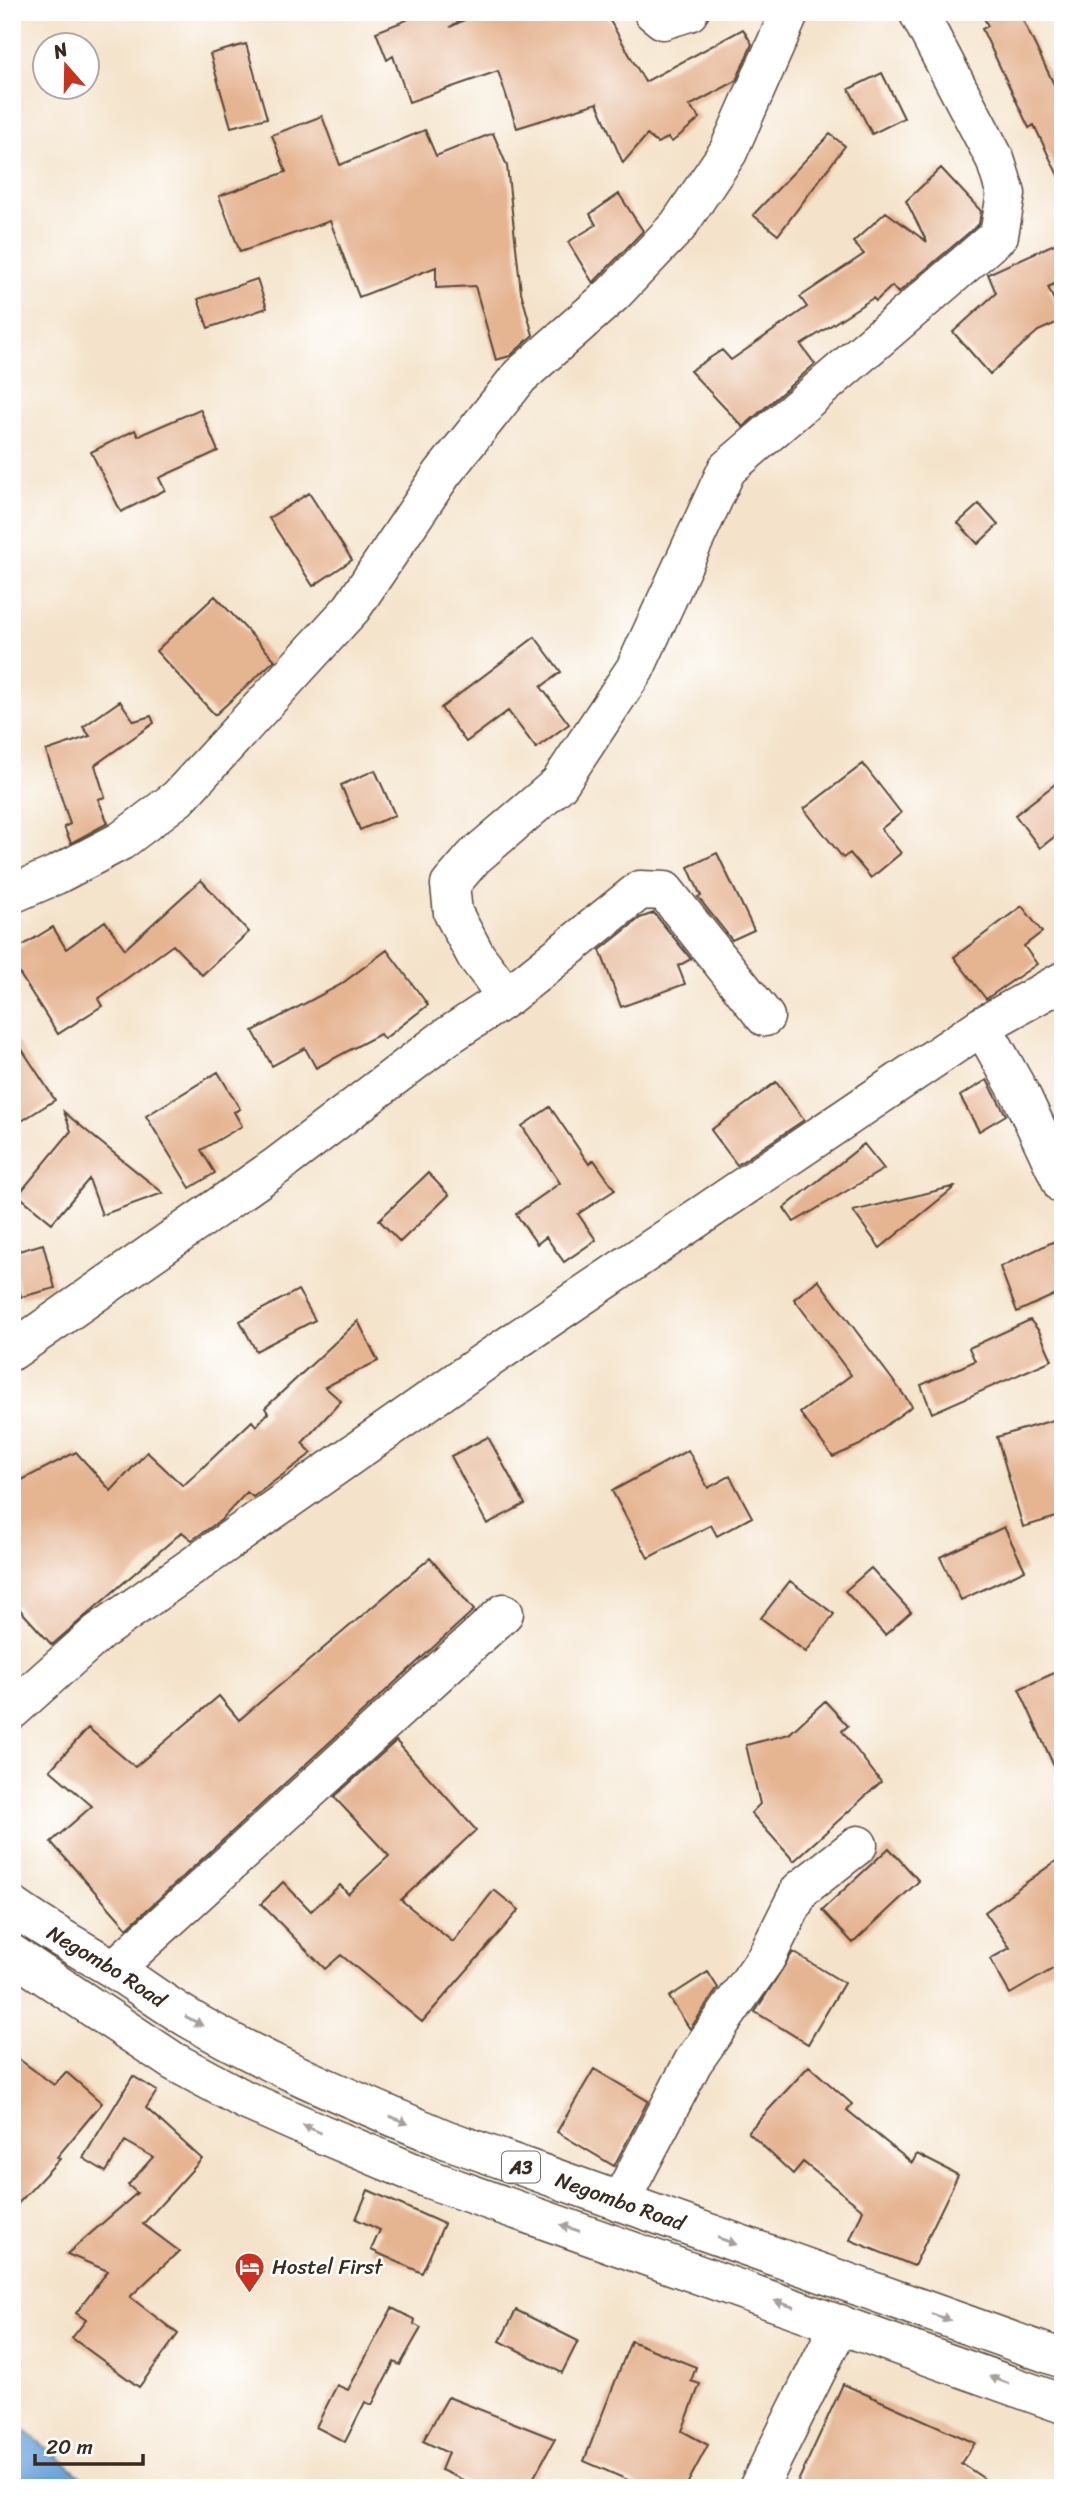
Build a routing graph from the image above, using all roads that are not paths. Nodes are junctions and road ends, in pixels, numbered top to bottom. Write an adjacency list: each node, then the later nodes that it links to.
1 (653, 12): 2 (main road)
2 (689, 12)
3 (790, 12): 5 (main road)
4 (918, 12): 7 (main road)
5 (12, 894)
6 (1063, 981): 9 (main road)
7 (507, 997): 8 (main road); 11 (main road)
8 (765, 1017)
9 (982, 1026): 10 (main road); 13 (main road)
10 (1063, 1185)
11 (12, 1350)
12 (504, 1613): 17 (main road)
13 (12, 1710)
14 (858, 1845): 18 (main road)
15 (12, 1906): 17 (main road, Negombo Road / A3)
16 (12, 1954): 19 (main road, Negombo Road / A3, one-way to 16)
17 (114, 1969): 18 (main road, Negombo Road / A3, one-way to 18)
18 (620, 2202): 20 (main road, Negombo Road / A3, one-way to 20)
19 (840, 2324): 21 (main road, Negombo Road / A3, one-way to 19); 22 (main road)
20 (1063, 2359)
21 (1063, 2404)
22 (758, 2488)

